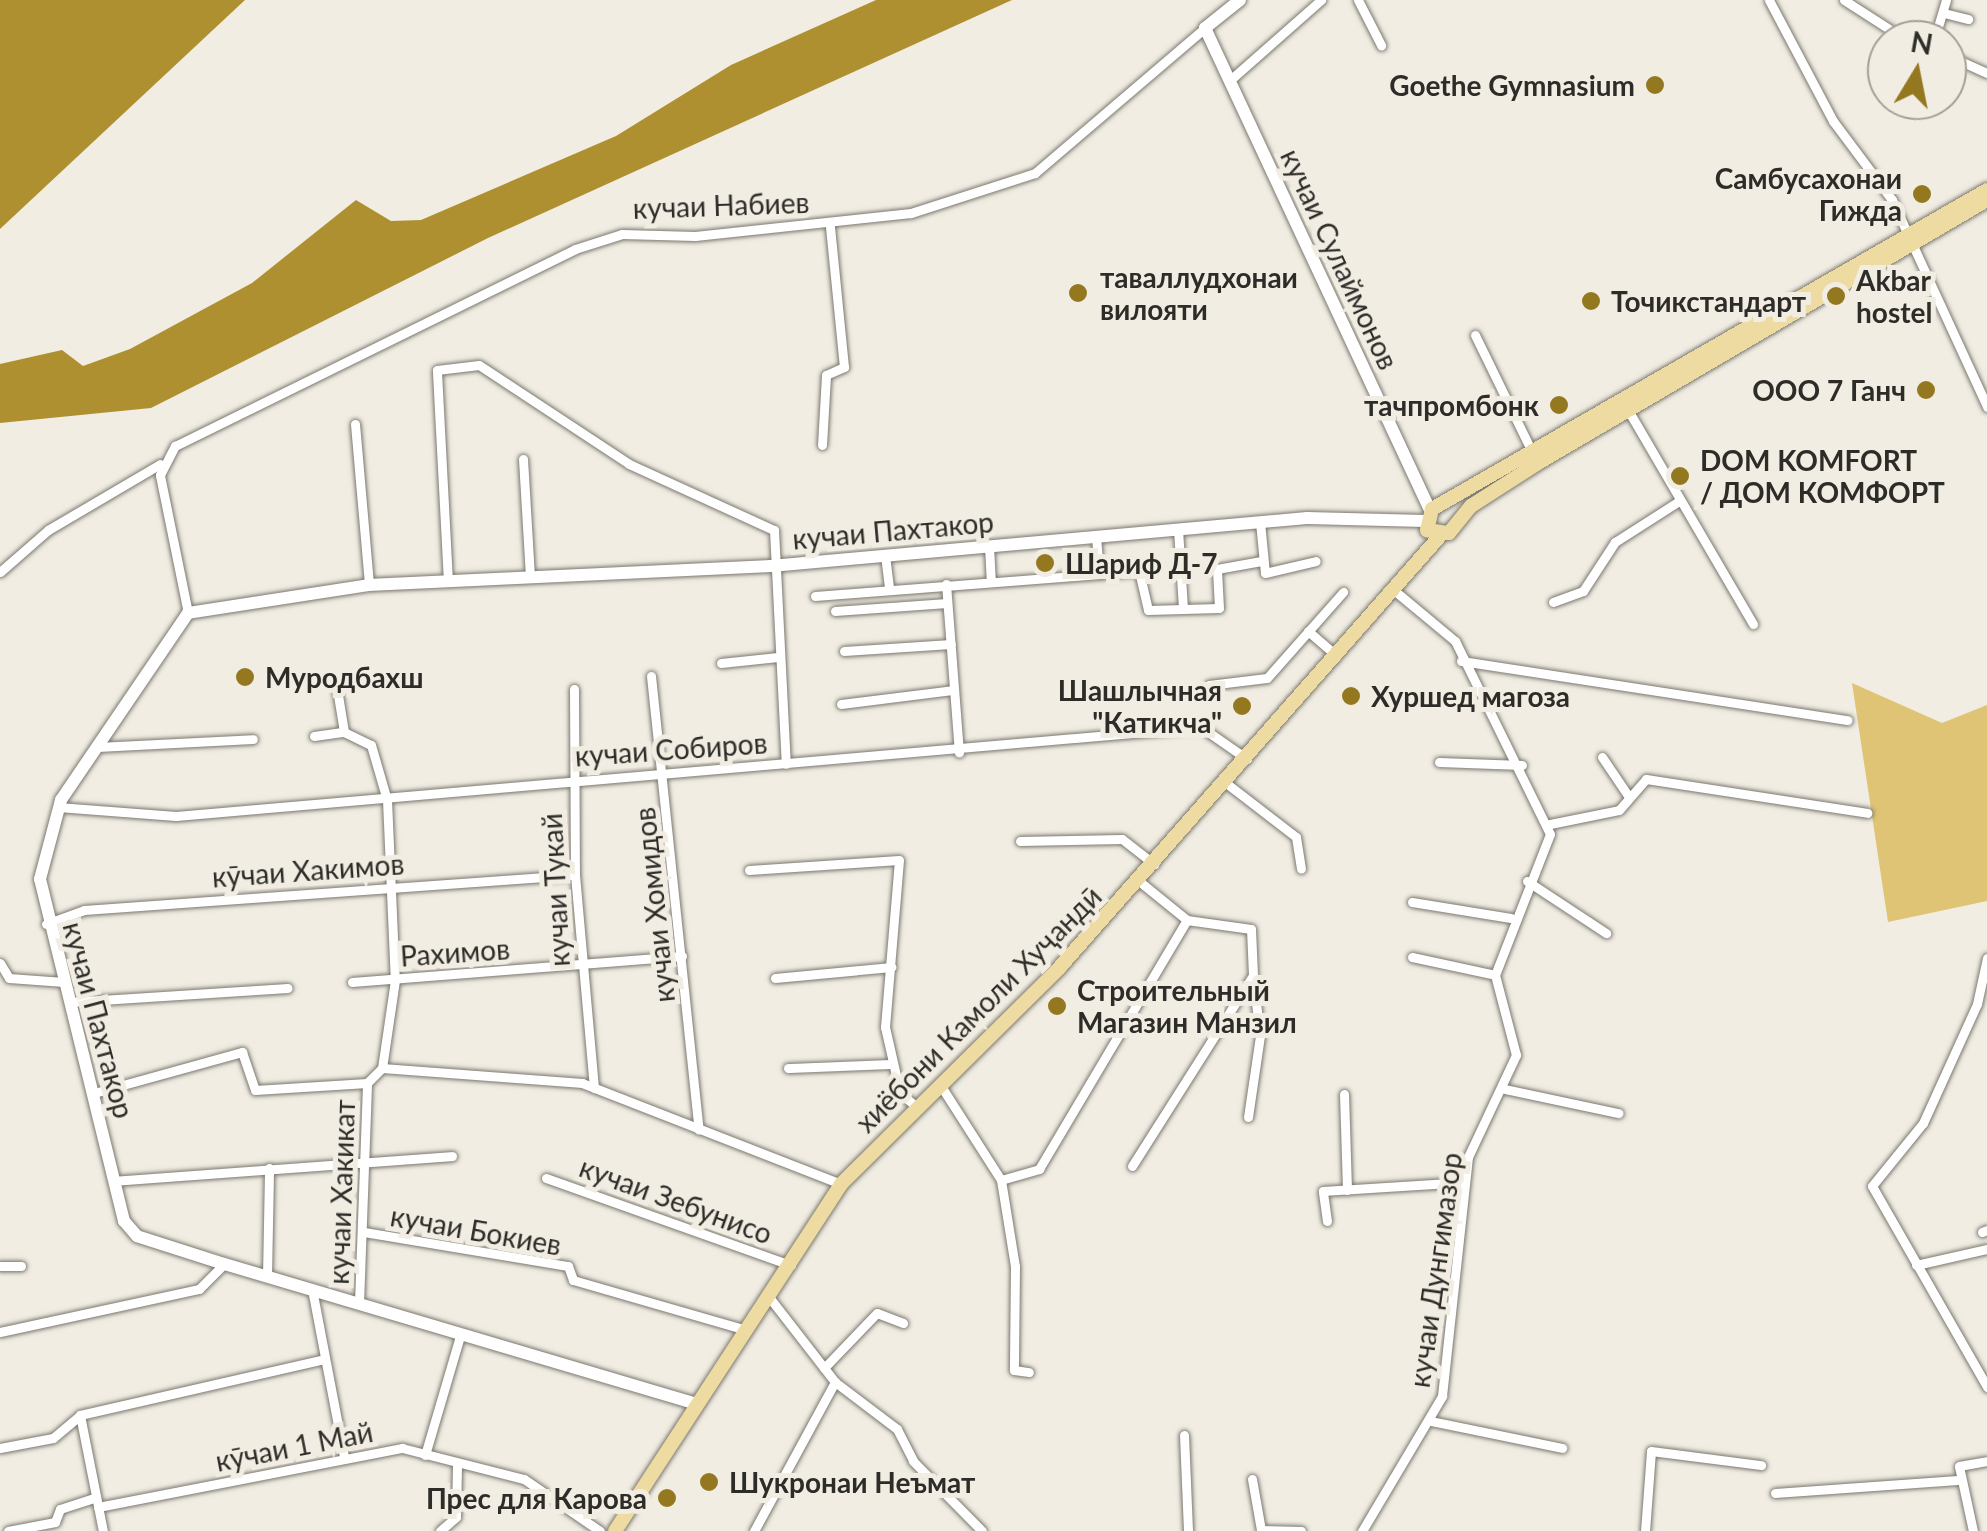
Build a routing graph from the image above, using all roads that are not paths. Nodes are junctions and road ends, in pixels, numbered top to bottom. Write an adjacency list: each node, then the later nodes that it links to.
1 (1240, 0): 12 (main road, кучаи Набиев)
2 (1322, 0): 14 (street)
3 (1358, 0): 13 (street)
4 (1769, 0): 18 (street)
5 (1844, 0): 7 (street)
6 (1946, 0): 8 (street)
7 (1857, 4): 10 (street)
8 (1944, 13): 9 (street); 11 (street)
9 (1968, 19)
10 (1879, 20)
11 (1941, 20)
12 (1205, 28): 14 (main road, кучаи Сулаймонов); 17 (street, кучаи Набиев)
13 (1381, 44)
14 (1230, 81): 28 (main road, кучаи Сулаймонов)
15 (1987, 190): 18 (main road)
16 (1987, 200): 18 (main road)
17 (830, 226): 23 (street); 26 (street, кучаи Набиев)
18 (1912, 240): 20 (street); 21 (main road); 25 (main road)
19 (1475, 335): 25 (street)
20 (1986, 404)
21 (1628, 410): 25 (main road); 27 (street)
22 (355, 424): 45 (street)
23 (822, 445)
24 (523, 458): 41 (street)
25 (1536, 459): 28 (main road); 31 (main road, хиёбони Камоли Хуҷандӣ)
26 (160, 464): 39 (street, кучаи Набиев); 54 (street)
27 (1680, 502): 50 (street); 55 (street)
28 (1430, 516): 29 (main road, кучаи Пахтакор); 31 (main road); 31 (main road); 35 (main road)
29 (1260, 522): 30 (main road, кучаи Пахтакор); 36 (street)
30 (1178, 529): 32 (main road, кучаи Пахтакор); 52 (street)
31 (1446, 533): 35 (main road, хиёбони Камоли Хуҷандӣ)
32 (1096, 536): 33 (main road, кучаи Пахтакор); 40 (street)
33 (988, 546): 34 (main road, кучаи Пахтакор); 43 (street)
34 (885, 556): 38 (main road, кучаи Пахтакор); 46 (street)
35 (1424, 558): 48 (main road, хиёбони Камоли Хуҷандӣ)
36 (1262, 561): 37 (street); 52 (street)
37 (1316, 562)
38 (772, 566): 41 (main road, кучаи Пахтакор); 42 (street); 59 (street)
39 (0, 572)
40 (1099, 573): 43 (street, кучаи Пахтакор); 52 (street, кучаи Пахтакор)
41 (530, 578): 42 (main road, кучаи Пахтакор)
42 (448, 582): 45 (main road, кучаи Пахтакор)
43 (991, 582): 44 (street, кучаи Пахтакор)
44 (946, 584): 46 (street, кучаи Пахтакор); 51 (street)
45 (369, 585): 54 (main road, кучаи Пахтакор)
46 (888, 588): 49 (street, кучаи Пахтакор)
47 (1343, 592): 56 (street)
48 (1395, 592): 60 (main road, хиёбони Камоли Хуҷандӣ); 61 (street)
49 (816, 596)
50 (1553, 602)
51 (948, 603): 53 (street); 57 (street)
52 (1183, 609)
53 (835, 611)
54 (188, 613): 73 (main road, кучаи Пахтакор)
55 (1752, 624)
56 (1308, 632): 60 (street); 65 (street)
57 (950, 644): 58 (street); 67 (street)
58 (844, 651)
59 (778, 657): 62 (street); 78 (street)
60 (1339, 658): 76 (main road, хиёбони Камоли Хуҷандӣ)
61 (1461, 661): 69 (street); 79 (street)
62 (721, 664)
63 (651, 676): 80 (street, кучаи Хомидов)
64 (336, 683): 70 (street)
65 (1209, 685)
66 (574, 689): 81 (street, кучаи Тукай)
67 (954, 690): 68 (street); 74 (street)
68 (841, 704)
69 (1848, 720)
70 (344, 732): 71 (street); 84 (street)
71 (314, 736)
72 (253, 739): 73 (street)
73 (97, 747): 85 (main road, кучаи Пахтакор)
74 (959, 752): 76 (street, кучаи Собиров); 78 (street, кучаи Собиров)
75 (1602, 757): 83 (street)
76 (1247, 759): 82 (main road, хиёбони Камоли Хуҷандӣ)
77 (1438, 762): 79 (street)
78 (786, 764): 80 (street, кучаи Собиров)
79 (1522, 765): 87 (street)
80 (663, 773): 81 (street, кучаи Собиров); 101 (street, кучаи Хомидов)
81 (572, 777): 84 (street, кучаи Собиров); 92 (street, кучаи Тукай)
82 (1226, 784): 89 (main road, хиёбони Камоли Хуҷандӣ); 90 (street)
83 (1627, 794): 86 (street); 87 (street)
84 (387, 800): 85 (street, кучаи Собиров); 95 (street, кучаи Хакикат)
85 (58, 808): 99 (main road, кучаи Пахтакор)
86 (1867, 813)
87 (1550, 824): 94 (street)
88 (1020, 841): 89 (street)
89 (1154, 864): 93 (main road, хиёбони Камоли Хуҷандӣ)
90 (1301, 869)
91 (749, 870): 106 (street)
92 (575, 875): 95 (street, кӯчаи Хакимов); 105 (street, кучаи Тукай)
93 (1139, 881): 98 (street); 120 (main road, хиёбони Камоли Хуҷандӣ)
94 (1526, 881): 97 (street); 100 (street)
95 (397, 886): 99 (street, кӯчаи Хакимов); 110 (street, кучаи Хакикат)
96 (1412, 902): 97 (street)
97 (1511, 918): 108 (street)
98 (1187, 920): 107 (street); 134 (street)
99 (46, 924): 111 (main road, кучаи Пахтакор)
100 (1606, 933)
101 (682, 956): 105 (street, Рахимов); 128 (street, кучаи Хомидов)
102 (1412, 957): 108 (street)
103 (1987, 958): 115 (street)
104 (0, 963): 111 (street)
105 (581, 965): 110 (street, Рахимов); 121 (street, кучаи Тукай)
106 (891, 967): 109 (street); 116 (street)
107 (1252, 975): 127 (street); 131 (street)
108 (1494, 975): 122 (street, кучаи Дунгимазор)
109 (775, 978)
110 (396, 980): 112 (street, Рахимов); 117 (street, кучаи Хакикат)
111 (64, 982): 114 (main road, кучаи Пахтакор)
112 (352, 982)
113 (288, 988): 114 (street)
114 (70, 1002): 123 (main road, кучаи Пахтакор)
115 (1982, 1006): 144 (street)
116 (892, 1064): 118 (street); 125 (street)
117 (382, 1068): 119 (street); 121 (street)
118 (788, 1068)
119 (367, 1083): 123 (street); 130 (street, кучаи Хакикат)
120 (939, 1083): 125 (main road, хиёбони Камоли Хуҷандӣ); 134 (street)
121 (594, 1088): 128 (street)
122 (1505, 1090): 126 (street); 136 (street, кучаи Дунгимазор)
123 (94, 1093): 135 (main road, кучаи Пахтакор)
124 (1344, 1094): 138 (street)
125 (913, 1104): 137 (main road, хиёбони Камоли Хуҷандӣ)
126 (1618, 1113)
127 (1248, 1117)
128 (699, 1129): 137 (street)
129 (452, 1156): 130 (street)
130 (365, 1164): 132 (street); 140 (street, кучаи Хакикат)
131 (1132, 1166)
132 (269, 1168): 135 (street); 147 (street)
133 (546, 1178): 143 (street, кучаи Зебунисо)
134 (1001, 1180): 157 (street)
135 (113, 1181): 142 (main road, кучаи Пахтакор)
136 (1465, 1182): 138 (street); 162 (street, кучаи Дунгимазор)
137 (841, 1184): 143 (main road, хиёбони Камоли Хуҷандӣ)
138 (1347, 1190): 139 (street)
139 (1326, 1221)
140 (364, 1232): 150 (street, кучаи Хакикат); 152 (street, кучаи Бокиев)
141 (1987, 1249): 144 (street)
142 (224, 1264): 147 (main road, кучаи Пахтакор); 153 (street)
143 (790, 1265): 149 (main road, хиёбони Камоли Хуҷандӣ)
144 (1916, 1265): 159 (street)
145 (0, 1266): 146 (street)
146 (21, 1266)
147 (266, 1276): 148 (main road, кучаи Пахтакор)
148 (312, 1290): 150 (main road, кучаи Пахтакор); 155 (street)
149 (769, 1298): 152 (main road, хиёбони Камоли Хуҷандӣ); 156 (street)
150 (359, 1303): 154 (main road, кучаи Пахтакор)
151 (903, 1323): 156 (street)
152 (746, 1330): 160 (main road, хиёбони Камоли Хуҷандӣ)
153 (0, 1332)
154 (461, 1334): 160 (main road, кучаи Пахтакор); 166 (street)
155 (320, 1360): 161 (street); 167 (street)
156 (824, 1368): 158 (street)
157 (1029, 1372)
158 (835, 1382): 180 (street); 181 (street)
159 (1987, 1387)
160 (697, 1404): 179 (main road, хиёбони Камоли Хуҷандӣ)
161 (80, 1414): 164 (street); 174 (street)
162 (1431, 1421): 165 (street); 184 (street, кучаи Дунгимазор)
163 (1184, 1435): 182 (street)
164 (0, 1448)
165 (1562, 1448)
166 (425, 1455): 167 (street, кӯчаи 1 Май); 169 (street, кӯчаи 1 Май)
167 (344, 1457): 174 (street, кӯчаи 1 Май)
168 (1987, 1461): 172 (street)
169 (456, 1464): 177 (street); 178 (street, кӯчаи 1 Май)
170 (1761, 1465): 185 (street)
171 (1252, 1479): 183 (street)
172 (1958, 1480): 173 (street); 186 (street)
173 (1775, 1493)
174 (97, 1502): 175 (street, кӯчаи 1 Май); 176 (street)
175 (8, 1531)
176 (103, 1531)
177 (440, 1531)
178 (600, 1531)
179 (615, 1531)
180 (754, 1531)
181 (982, 1531)
182 (1188, 1531)
183 (1301, 1531)
184 (1362, 1531)
185 (1645, 1531)
186 (1974, 1531)

